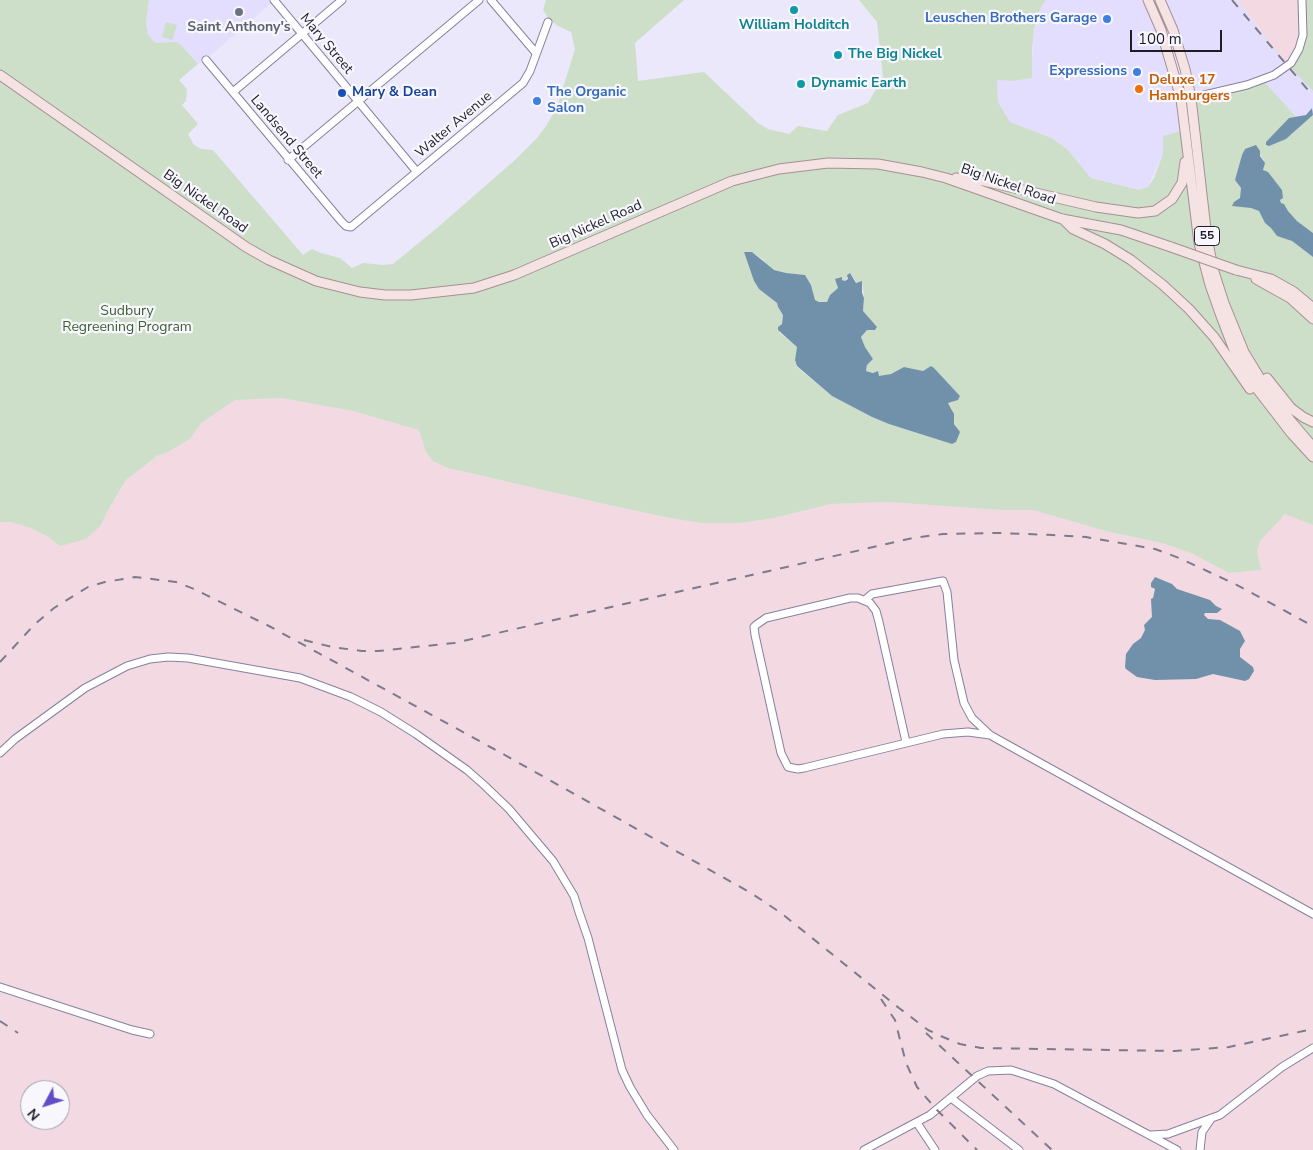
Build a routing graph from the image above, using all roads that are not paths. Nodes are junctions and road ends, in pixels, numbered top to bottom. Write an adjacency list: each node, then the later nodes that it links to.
1 (274, 0): 9 (street, Mary Street)
2 (342, 0): 9 (street)
3 (478, 0): 16 (street)
4 (491, 0): 10 (street)
5 (1148, 0): 15 (main road, 55)
6 (1160, 0): 14 (main road, 55)
7 (1302, 0): 14 (street)
8 (548, 22): 10 (street, Walter Avenue)
9 (301, 34): 13 (street); 16 (street, Mary Street)
10 (536, 53): 19 (street, Walter Avenue)
11 (206, 60): 13 (street, Landsend Street)
12 (0, 75): 20 (main road, Big Nickel Road)
13 (232, 92): 18 (street, Landsend Street)
14 (1191, 98): 15 (street); 26 (main road, 55)
15 (1181, 99): 17 (main road, 55)
16 (358, 102): 18 (street); 19 (street, Mary Street)
17 (1187, 147): 20 (main road); 27 (main road, 55)
18 (288, 160): 22 (street, Landsend Street)
19 (417, 172): 22 (street, Walter Avenue)
20 (946, 178): 21 (main road, Big Nickel Road)
21 (1062, 219): 23 (main road, Big Nickel Road, bridge); 27 (main road)
22 (351, 227)
23 (1247, 274): 24 (main road); 25 (main road)
24 (1313, 308)
25 (1313, 318)
26 (1253, 366): 28 (main road); 29 (main road, 55)
27 (1266, 402): 30 (main road, 55)
28 (1313, 422)
29 (1313, 447)
30 (1313, 457)
31 (864, 600): 32 (street); 33 (street); 33 (street)
32 (990, 735): 33 (street); 35 (street)
33 (906, 742)
34 (0, 753): 43 (street)
35 (1313, 914)
36 (0, 987): 37 (street)
37 (150, 1034)
38 (1313, 1048): 40 (street)
39 (951, 1098): 41 (street); 42 (street); 46 (street)
40 (1211, 1119): 42 (street); 48 (street)
41 (917, 1123): 44 (street); 45 (street)
42 (1151, 1135): 47 (street)
43 (674, 1150)
44 (864, 1150)
45 (935, 1150)
46 (1019, 1150)
47 (1177, 1150)
48 (1200, 1150)

